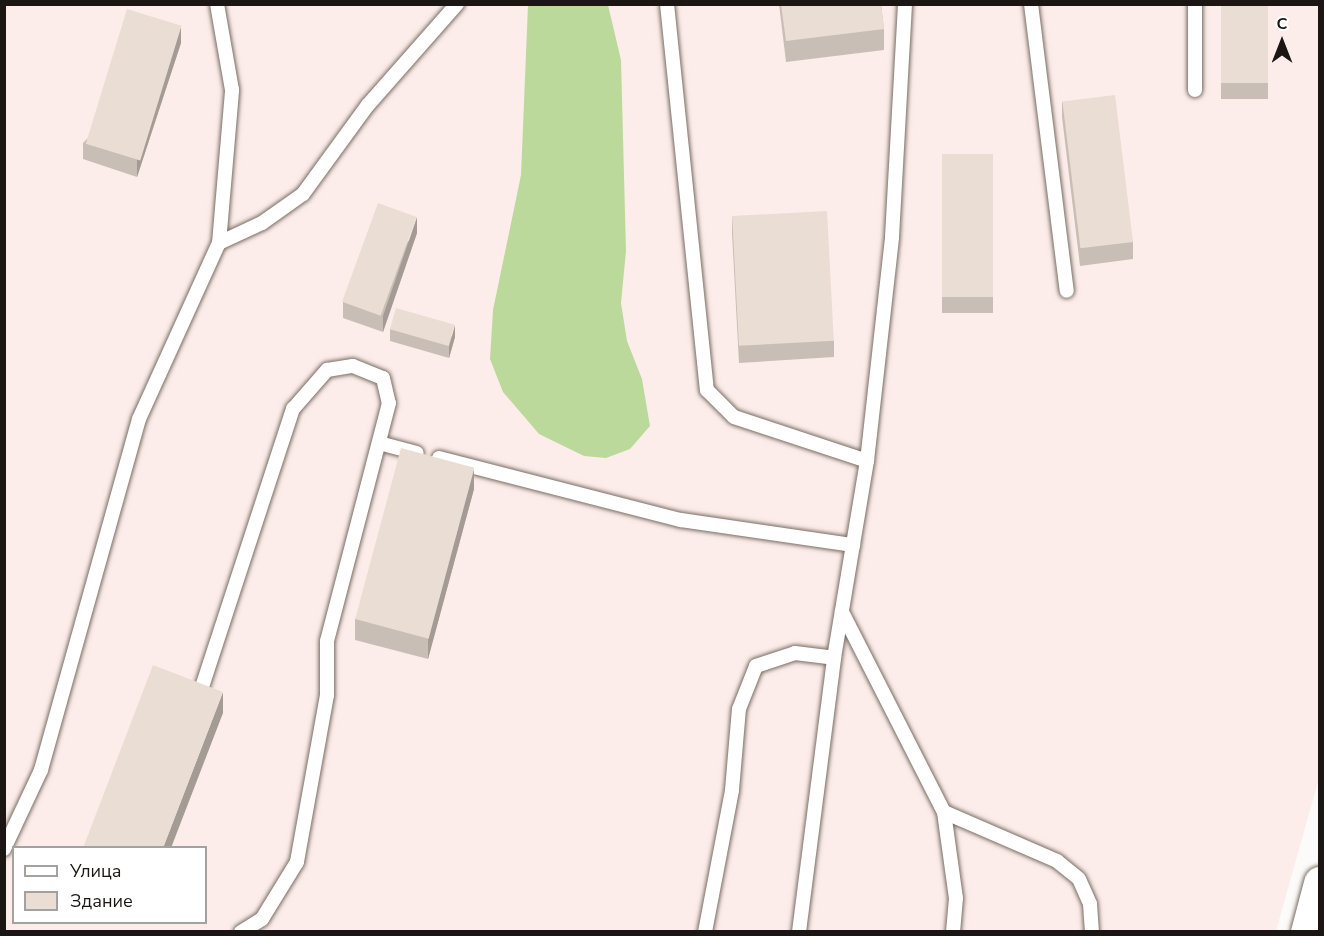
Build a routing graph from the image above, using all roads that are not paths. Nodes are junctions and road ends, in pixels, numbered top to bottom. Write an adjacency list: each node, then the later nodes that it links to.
1 (217, 4): 8 (lane)
2 (457, 4): 8 (lane)
3 (667, 4): 11 (lane)
4 (905, 4): 11 (lane)
5 (1031, 4): 9 (lane)
6 (1194, 4): 7 (lane)
7 (1194, 90)
8 (219, 243): 17 (lane)
9 (1067, 291)
10 (379, 443): 12 (lane); 15 (lane); 19 (lane)
11 (867, 461): 12 (lane)
12 (853, 545): 13 (lane)
13 (842, 612): 14 (lane); 16 (lane)
14 (834, 658): 20 (lane); 21 (lane)
15 (202, 687)
16 (944, 812): 22 (lane); 23 (lane)
17 (4, 849)
18 (1320, 883): 24 (main road)
19 (241, 932)
20 (705, 932)
21 (798, 932)
22 (953, 932)
23 (1092, 932)
24 (1306, 932)

